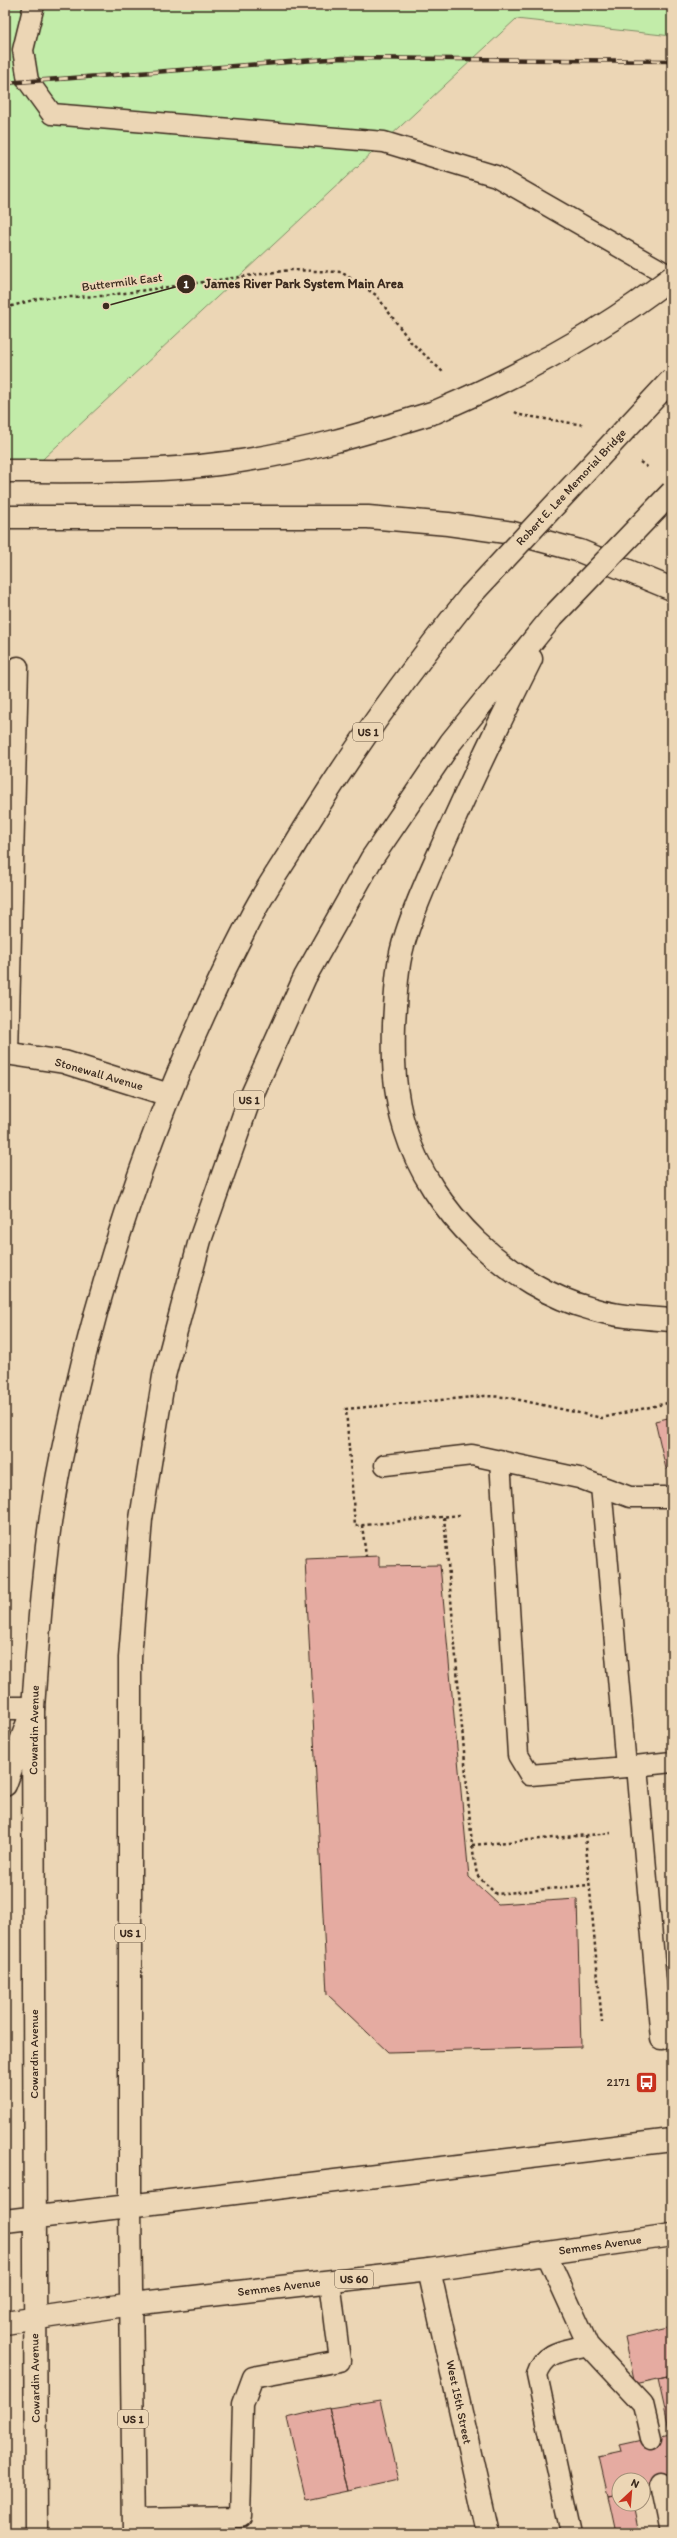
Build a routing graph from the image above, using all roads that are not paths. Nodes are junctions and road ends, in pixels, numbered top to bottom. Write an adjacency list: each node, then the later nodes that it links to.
1 (34, 5): 2 (lane)
2 (672, 277): 4 (main road, bridge)
3 (672, 378): 11 (main road, Robert E. Lee Memorial Bridge / US 1, bridge)
4 (5, 471)
5 (672, 492): 8 (main road, US 1, bridge)
6 (5, 517): 7 (main road)
7 (672, 589)
8 (552, 617): 12 (main road); 24 (main road, US 1)
9 (18, 667): 10 (lane)
10 (7, 1053): 11 (main road, Stonewall Avenue)
11 (169, 1095): 18 (main road, Cowardin Avenue / US 1)
12 (672, 1320)
13 (500, 1460): 14 (lane); 15 (lane); 20 (lane)
14 (385, 1465)
15 (601, 1486): 16 (lane); 20 (lane)
16 (672, 1497)
17 (5, 1708): 18 (main road)
18 (33, 1708): 21 (main road); 25 (main road, Cowardin Avenue / US 1)
19 (672, 1762): 20 (lane)
20 (631, 1766): 22 (lane)
21 (5, 1785)
22 (661, 2039)
23 (672, 2140): 24 (main road)
24 (130, 2207): 25 (main road); 31 (main road, US 1)
25 (34, 2217): 26 (main road); 32 (main road, Cowardin Avenue / US 1)
26 (5, 2221)
27 (672, 2235): 28 (main road, Semmes Avenue / US 60)
28 (546, 2253): 29 (main road, Semmes Avenue / US 60); 34 (lane)
29 (429, 2270): 30 (main road, Semmes Avenue / US 60); 39 (main road, West 15th Street)
30 (330, 2281): 31 (main road, Semmes Avenue / US 60); 37 (lane)
31 (132, 2304): 32 (main road, Semmes Avenue / US 60); 37 (main road, US 1)
32 (35, 2319): 33 (main road, Semmes Avenue / US 60); 38 (main road, Cowardin Avenue / US 1)
33 (5, 2323)
34 (588, 2345): 35 (lane); 40 (lane)
35 (651, 2438)
36 (661, 2484): 41 (lane)
37 (134, 2526)
38 (36, 2533)
39 (488, 2533)
40 (571, 2533)
41 (671, 2533)

